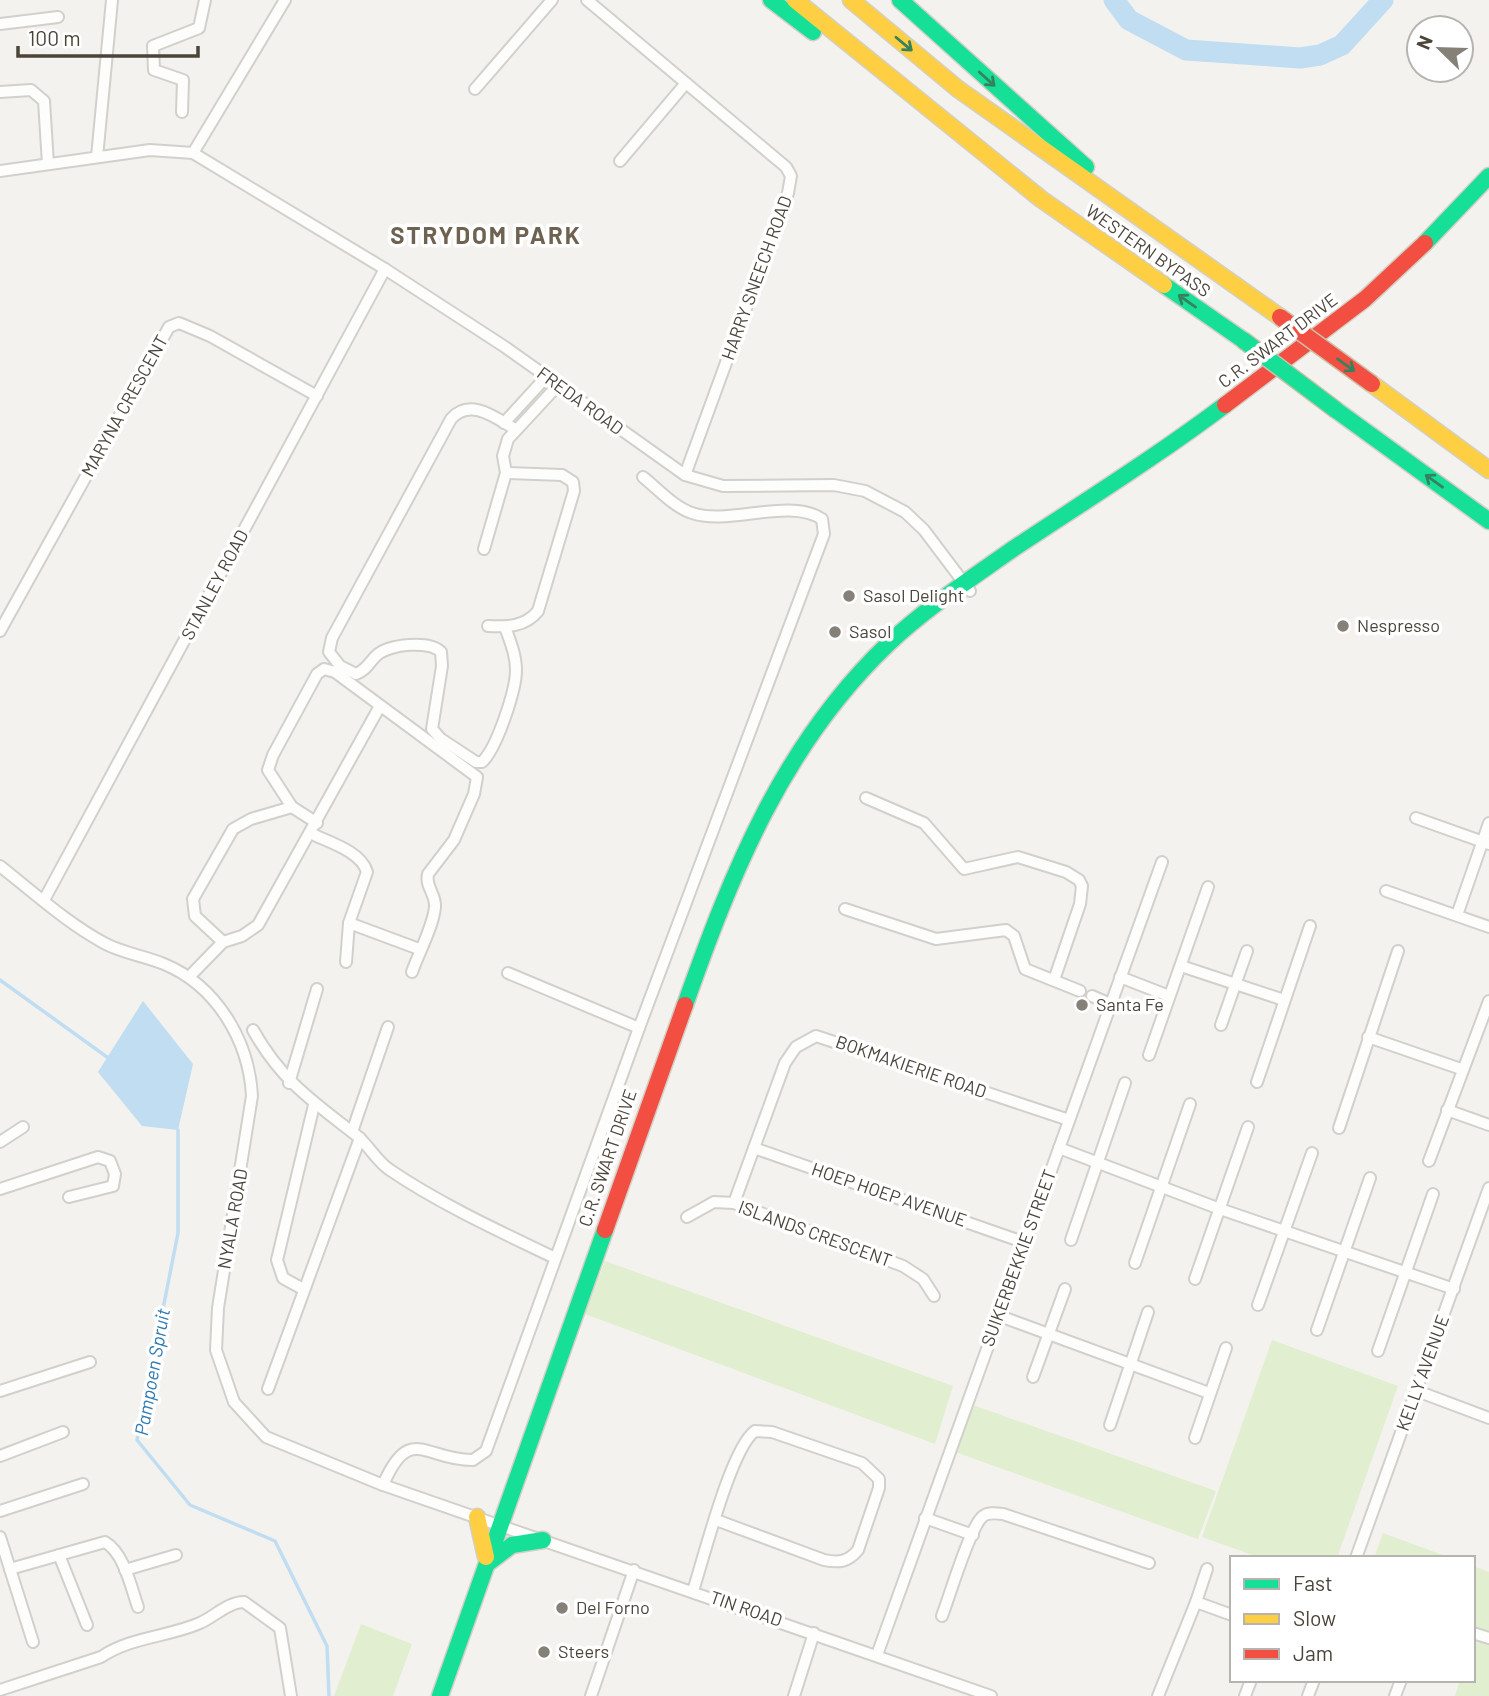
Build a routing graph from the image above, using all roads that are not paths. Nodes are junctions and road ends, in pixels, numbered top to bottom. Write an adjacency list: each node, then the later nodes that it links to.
1 (111, 0): 17 (street)
2 (205, 0): 15 (street)
3 (285, 0): 16 (street)
4 (552, 0): 13 (street)
5 (587, 0): 12 (street, HARRY SNEECH ROAD)
6 (771, 0): 22 (main road)
7 (795, 0): 22 (main road, WESTERN BYPASS)
8 (851, 0): 23 (main road, WESTERN BYPASS, one-way to 23)
9 (900, 0): 23 (main road, one-way to 23)
10 (58, 17): 11 (street)
11 (0, 24)
12 (686, 83): 18 (street); 32 (street, HARRY SNEECH ROAD)
13 (475, 89)
14 (0, 92): 19 (street)
15 (182, 112)
16 (193, 153): 17 (street); 24 (street, FREDA ROAD)
17 (97, 157): 19 (street)
18 (620, 161)
19 (48, 164): 20 (street)
20 (0, 171)
21 (1489, 176): 36 (main road, C.R. SWART DRIVE)
22 (1041, 199): 34 (main road, WESTERN BYPASS, one-way to 22, bridge)
23 (1149, 226): 30 (main road, WESTERN BYPASS, one-way to 30, bridge)
24 (385, 269): 25 (street, FREDA ROAD); 27 (street, STANLEY ROAD)
25 (547, 376): 26 (street, FREDA ROAD); 28 (street)
26 (559, 384): 29 (street); 32 (street, FREDA ROAD)
27 (317, 396): 39 (street, MARYNA CRESCENT); 51 (street, STANLEY ROAD)
28 (504, 423): 29 (street); 38 (street)
29 (515, 429): 31 (street)
30 (1489, 470)
31 (506, 473): 35 (street); 38 (street)
32 (685, 475): 36 (street, FREDA ROAD)
33 (643, 477): 78 (street)
34 (1489, 521)
35 (484, 549)
36 (967, 587): 148 (main road, C.R. SWART DRIVE)
37 (488, 626): 38 (street)
38 (505, 627)
39 (0, 631)
40 (380, 706): 42 (street); 45 (street); 58 (street)
41 (866, 798): 67 (street)
42 (292, 807): 45 (street); 57 (street)
43 (1416, 818): 46 (street)
44 (1489, 823): 46 (street)
45 (314, 828): 54 (street); 57 (street)
46 (1486, 843): 53 (street)
47 (1162, 862): 66 (street, SUIKERBEKKIE STREET)
48 (0, 866): 51 (street, NYALA ROAD)
49 (1208, 887): 62 (street)
50 (1386, 891): 53 (street)
51 (44, 900): 65 (street, NYALA ROAD)
52 (845, 909): 67 (street)
53 (1457, 915): 56 (street)
54 (349, 923): 58 (street); 61 (street)
55 (1310, 926): 73 (street)
56 (1489, 927)
57 (223, 942): 65 (street)
58 (419, 949): 63 (street)
59 (1247, 951): 68 (street)
60 (1398, 951): 80 (street)
61 (345, 962)
62 (1181, 966): 68 (street); 72 (street)
63 (412, 972)
64 (508, 973): 78 (street)
65 (189, 977): 143 (street, NYALA ROAD)
66 (1120, 977): 72 (street); 75 (street, SUIKERBEKKIE STREET)
67 (1054, 980): 70 (street)
68 (1236, 984): 73 (street); 76 (street)
69 (317, 989): 84 (street)
70 (1080, 991)
71 (1092, 996): 75 (street)
72 (1169, 996): 81 (street)
73 (1284, 1000): 83 (street)
74 (1489, 1001): 82 (street)
75 (1110, 1004): 89 (street, SUIKERBEKKIE STREET)
76 (1222, 1025)
77 (388, 1027): 94 (street)
78 (639, 1028): 115 (street)
79 (253, 1030): 84 (street)
80 (1368, 1037): 82 (street); 93 (street)
81 (1149, 1055)
82 (1461, 1069): 88 (street)
83 (1257, 1082)
84 (289, 1083): 87 (street)
85 (1125, 1083): 100 (street)
86 (1190, 1104): 102 (street)
87 (314, 1105): 94 (street); 119 (street)
88 (1447, 1110): 90 (street); 99 (street)
89 (1069, 1120): 96 (street, BOKMAKIERIE ROAD); 97 (street, SUIKERBEKKIE STREET)
90 (1489, 1125)
91 (23, 1127): 95 (street)
92 (1248, 1127): 108 (street)
93 (1339, 1128)
94 (356, 1135): 115 (street); 119 (street)
95 (0, 1142)
96 (754, 1148): 107 (street, BOKMAKIERIE ROAD); 113 (street, HOEP HOEP AVENUE)
97 (1059, 1148): 100 (street); 113 (street, SUIKERBEKKIE STREET)
98 (1312, 1153): 111 (street)
99 (1429, 1161)
100 (1098, 1163): 102 (street); 112 (street)
101 (1370, 1178): 114 (street)
102 (1161, 1187): 108 (street); 116 (street)
103 (1489, 1188): 110 (street, KELLY AVENUE)
104 (0, 1189): 106 (street)
105 (1433, 1194): 117 (street)
106 (69, 1197)
107 (734, 1203): 109 (street, ISLANDS CRESCENT); 122 (street, ISLANDS CRESCENT)
108 (1220, 1209): 111 (street); 118 (street)
109 (687, 1217)
110 (1483, 1222): 121 (street, KELLY AVENUE)
111 (1284, 1230): 114 (street); 123 (street)
112 (1071, 1240)
113 (1023, 1242): 125 (street, SUIKERBEKKIE STREET)
114 (1343, 1252): 117 (street); 126 (street)
115 (555, 1258): 143 (street)
116 (1135, 1263)
117 (1405, 1272): 121 (street); 129 (street)
118 (1195, 1279)
119 (303, 1289): 133 (street)
120 (1065, 1289): 127 (street)
121 (1454, 1289): 135 (street, KELLY AVENUE)
122 (934, 1296)
123 (1258, 1305)
124 (1148, 1312): 131 (street)
125 (997, 1315): 127 (street); 146 (street, SUIKERBEKKIE STREET)
126 (1317, 1330)
127 (1048, 1333): 131 (street); 132 (street)
128 (1226, 1348): 136 (street)
129 (1378, 1351)
130 (90, 1362): 134 (street)
131 (1131, 1363): 136 (street); 138 (street)
132 (1033, 1377)
133 (268, 1390)
134 (0, 1391)
135 (1417, 1391): 137 (street); 154 (street, KELLY AVENUE)
136 (1209, 1393): 140 (street)
137 (1489, 1418)
138 (1110, 1425)
139 (63, 1432): 141 (street)
140 (1195, 1438)
141 (0, 1456)
142 (83, 1484): 144 (street)
143 (383, 1485): 145 (street, NYALA ROAD)
144 (0, 1511)
145 (477, 1517): 148 (street, NYALA ROAD); 156 (main road)
146 (925, 1518): 149 (street); 169 (street, SUIKERBEKKIE STREET)
147 (716, 1520): 147 (street); 161 (street)
148 (500, 1525): 151 (street, TIN ROAD); 156 (main road, C.R. SWART DRIVE)
149 (972, 1535): 155 (street); 165 (street)
150 (0, 1537): 158 (street)
151 (543, 1540): 156 (main road); 160 (street, TIN ROAD)
152 (59, 1555): 158 (street); 159 (street); 166 (street)
153 (176, 1555): 159 (street)
154 (1357, 1556)
155 (1149, 1563)
156 (485, 1565): 172 (main road, C.R. SWART DRIVE)
157 (1207, 1569): 162 (street)
158 (10, 1570): 168 (street)
159 (125, 1570): 163 (street)
160 (634, 1570): 161 (street, TIN ROAD); 173 (street)
161 (693, 1591): 167 (street, TIN ROAD)
162 (1196, 1602): 164 (street); 176 (street)
163 (138, 1607)
164 (1230, 1614)
165 (942, 1616)
166 (87, 1625)
167 (814, 1633): 169 (street, TIN ROAD); 174 (street)
168 (33, 1642)
169 (877, 1655): 175 (street, TIN ROAD)
170 (0, 1690): 171 (street)
171 (291, 1696)
172 (440, 1696)
173 (591, 1696)
174 (794, 1696)
175 (991, 1696)
176 (1158, 1696)

